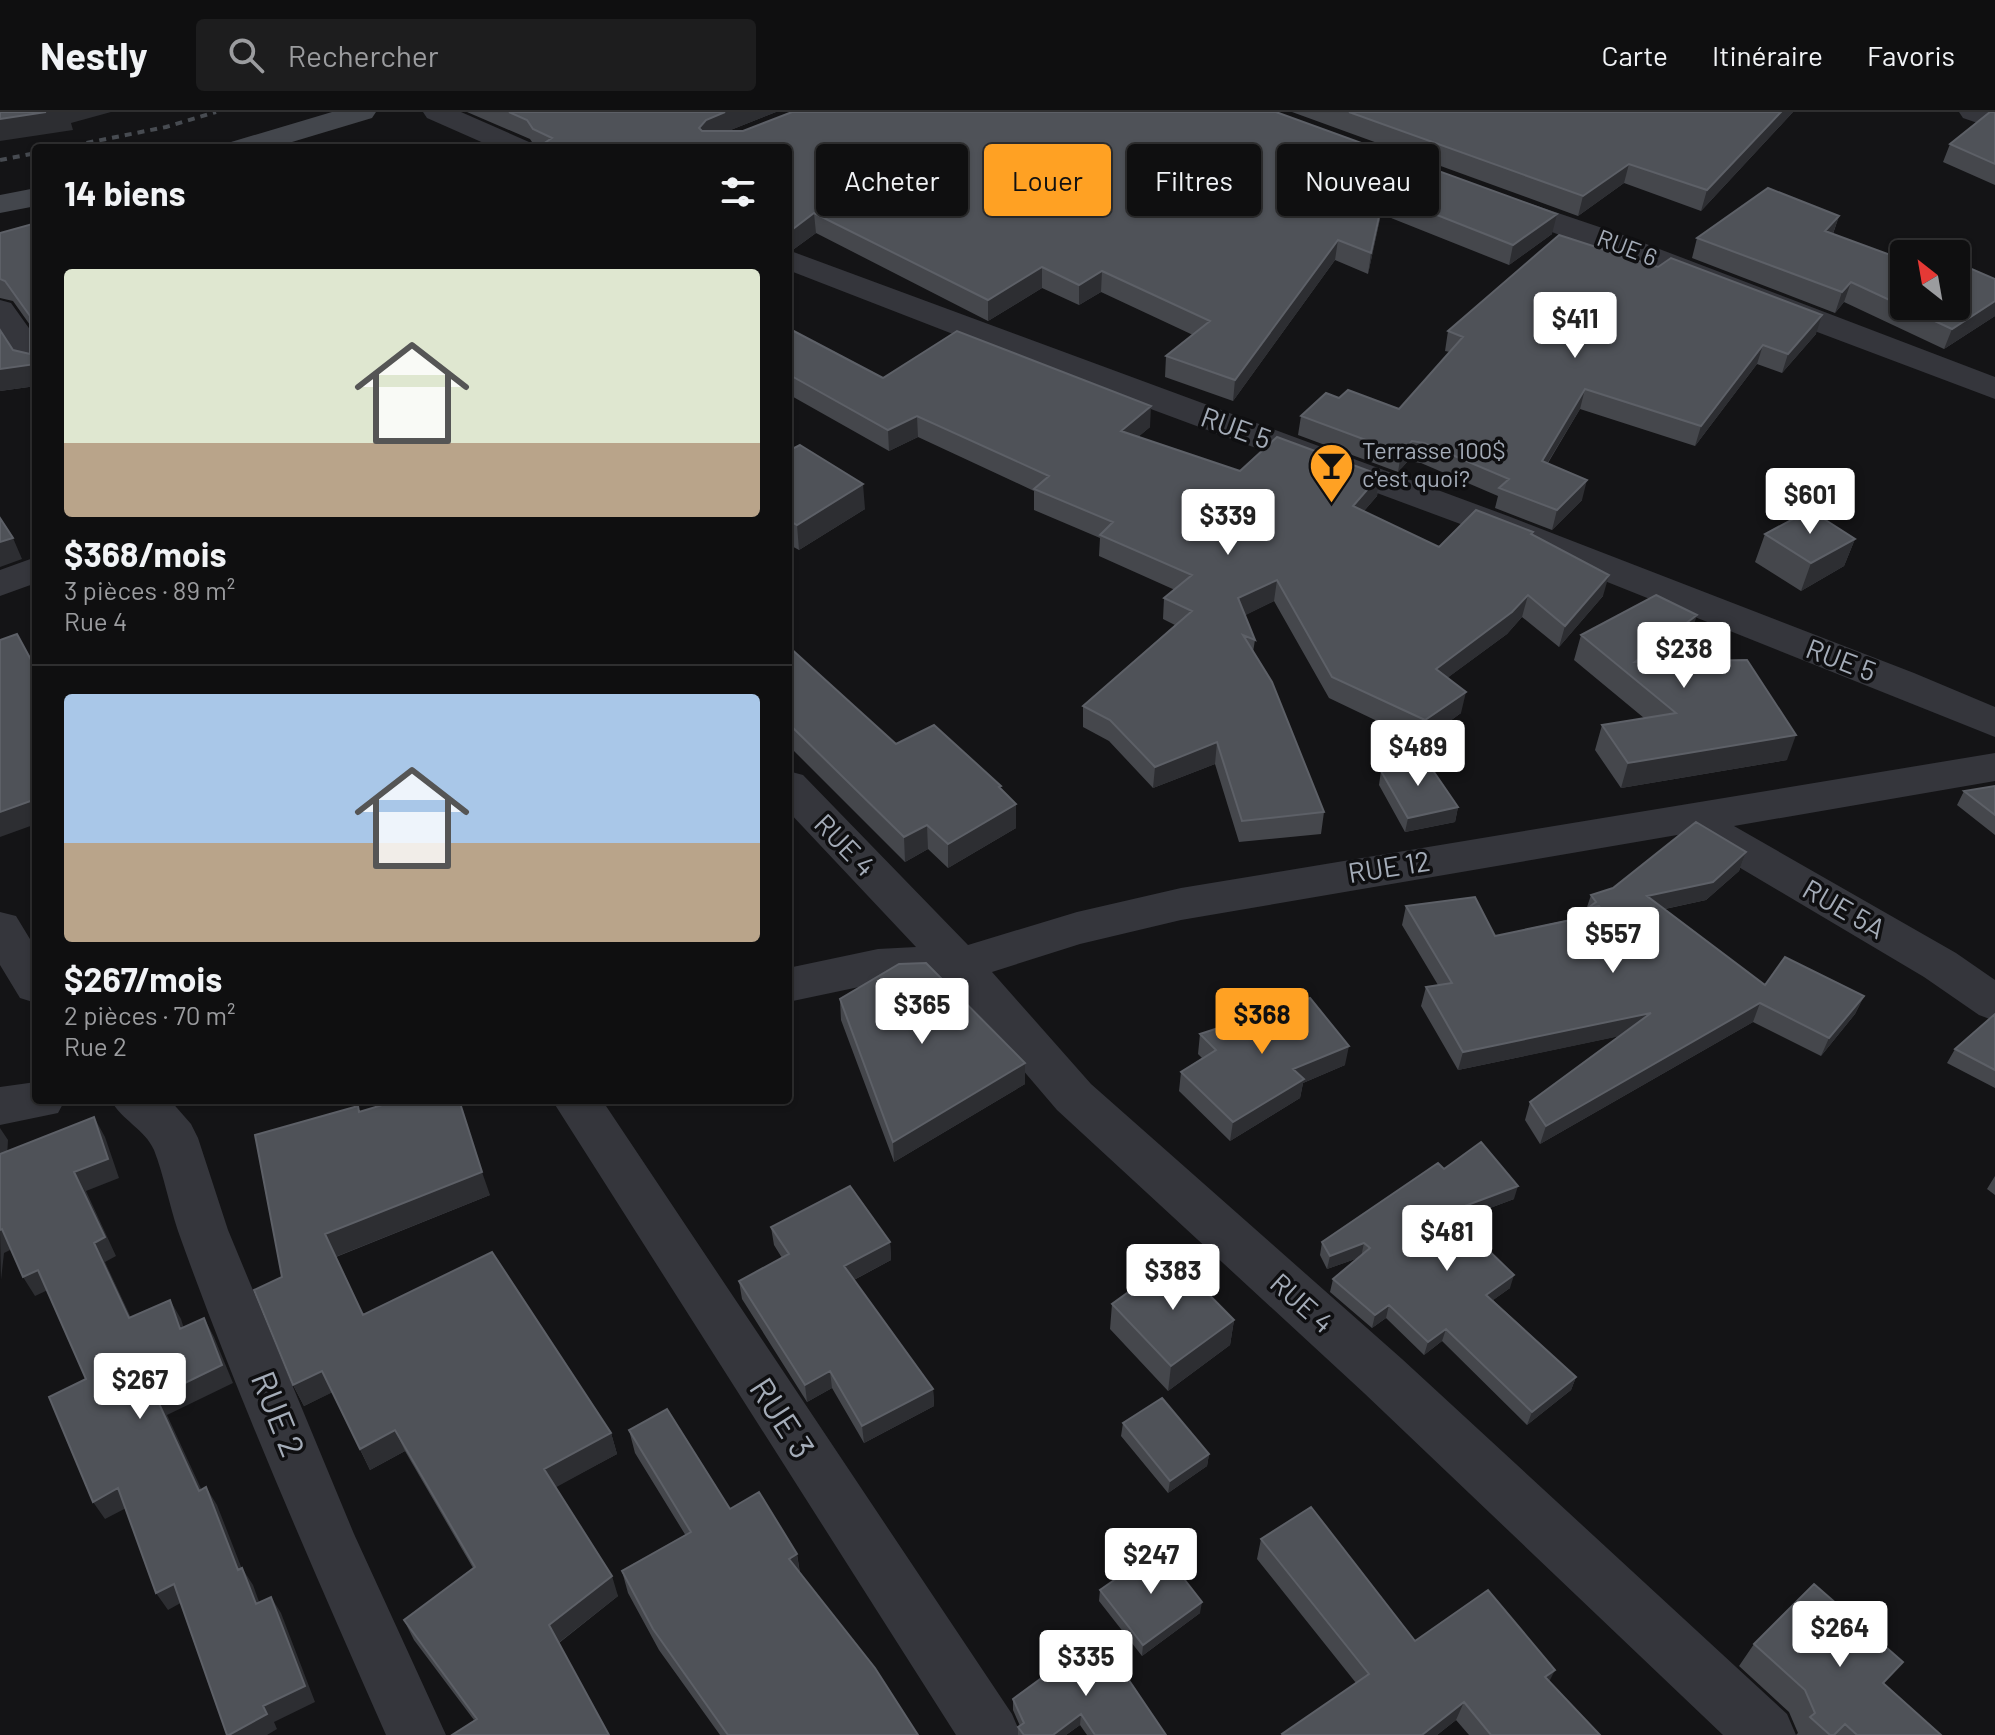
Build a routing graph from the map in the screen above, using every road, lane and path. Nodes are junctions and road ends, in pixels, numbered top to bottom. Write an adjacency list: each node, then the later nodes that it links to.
1 (362, 112): 5 (main road)
2 (437, 112): 6 (street)
3 (1973, 112): 4 (street)
4 (1995, 120)
5 (254, 144)
6 (510, 144)
7 (1469, 191): 13 (street, RUE 6)
8 (32, 198): 9 (main road)
9 (0, 204)
10 (792, 261): 16 (street, RUE 5)
11 (3, 321): 12 (street)
12 (32, 357)
13 (1995, 389)
14 (32, 571): 15 (street)
15 (0, 584)
16 (1995, 723)
17 (1995, 767): 19 (street, RUE 12)
18 (792, 789): 21 (street, RUE 4)
19 (1690, 819): 21 (street, RUE 12); 24 (street, RUE 5A)
20 (0, 928): 22 (street)
21 (958, 963): 23 (street, RUE 12); 31 (street, RUE 4)
22 (32, 980)
23 (792, 984)
24 (1995, 1003)
25 (32, 1101): 28 (street)
26 (141, 1104): 29 (street, RUE 2)
27 (579, 1104): 30 (street, RUE 3)
28 (0, 1106)
29 (416, 1735)
30 (991, 1735)
31 (1766, 1735)

